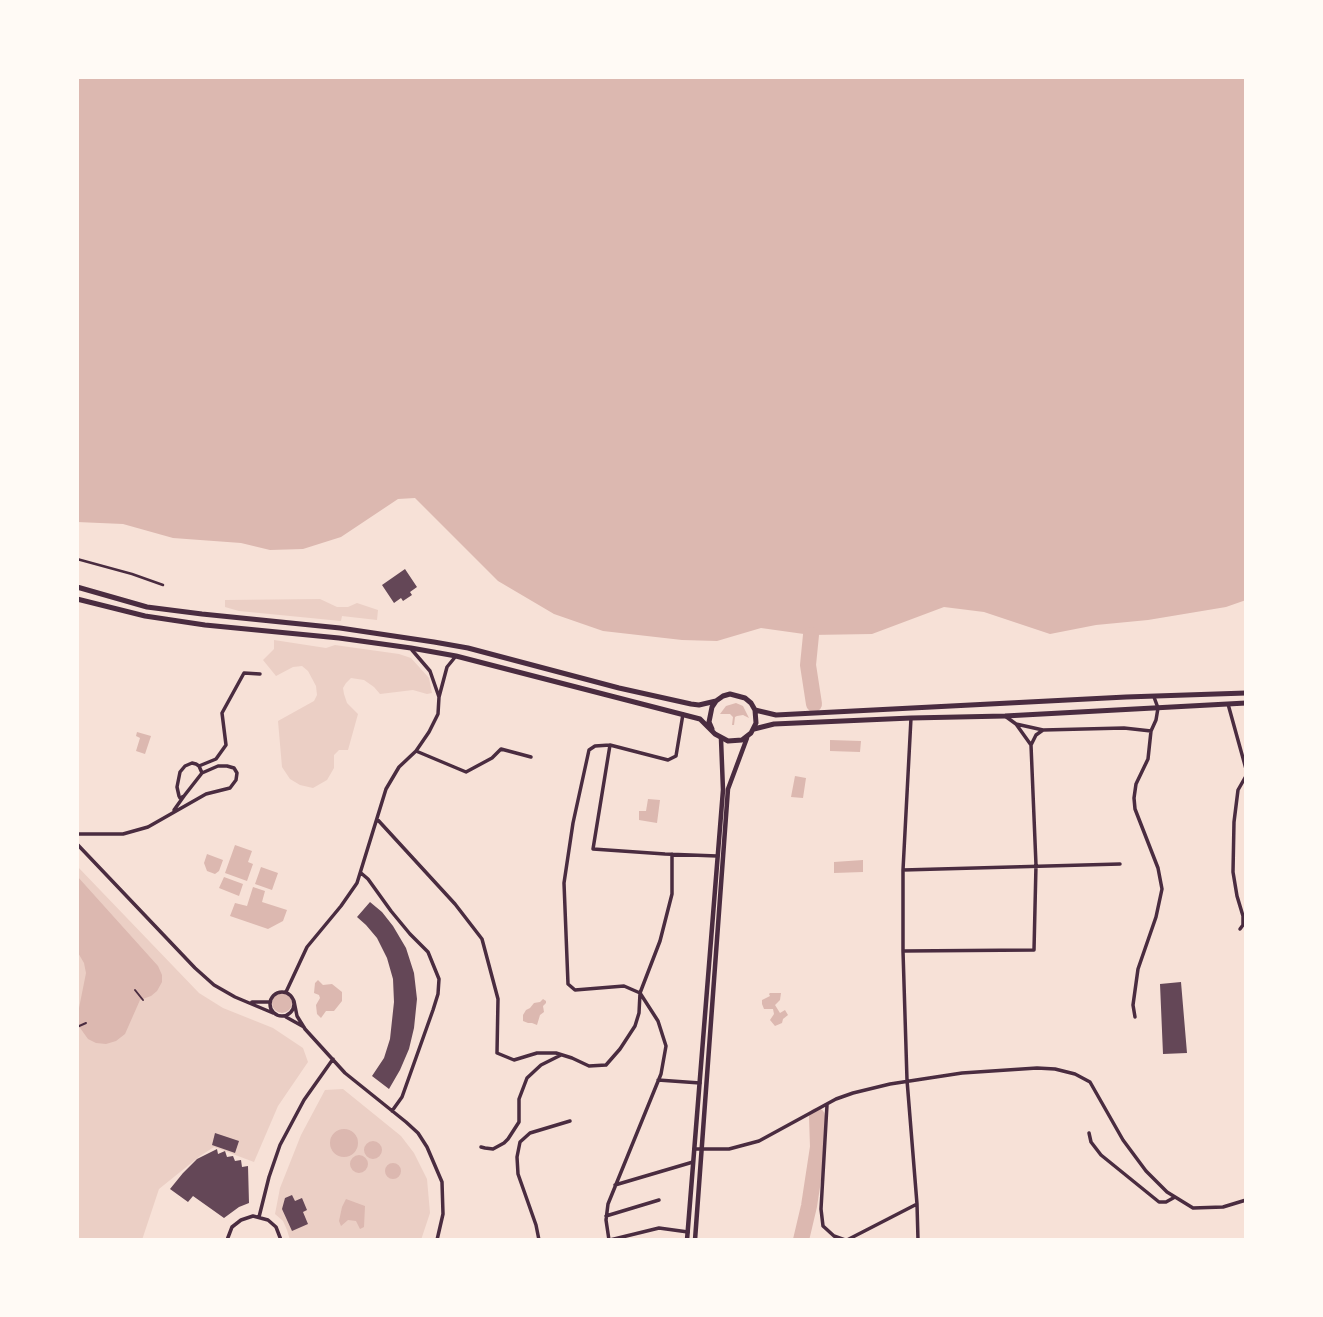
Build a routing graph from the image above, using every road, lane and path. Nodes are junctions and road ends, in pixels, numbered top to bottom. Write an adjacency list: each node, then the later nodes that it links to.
1 (77, 559): 2 (street)
2 (163, 585)
3 (77, 587): 11 (main road)
4 (77, 599): 5 (main road)
5 (411, 648): 6 (main road); 9 (street)
6 (456, 656): 9 (street); 16 (main road)
7 (260, 674): 30 (street)
8 (1246, 694): 10 (main road)
9 (439, 697): 28 (street)
10 (1154, 697): 14 (street); 15 (main road)
11 (716, 701): 15 (main road); 20 (main road)
12 (1228, 704): 13 (main road); 14 (main road); 31 (street)
13 (1246, 704)
14 (1158, 708): 17 (main road); 23 (street)
15 (755, 710): 21 (main road)
16 (683, 714): 20 (main road); 26 (street)
17 (1005, 716): 18 (main road); 19 (street)
18 (911, 718): 21 (main road); 43 (street)
19 (1016, 724): 22 (street); 27 (street)
20 (712, 729): 25 (main road)
21 (754, 729): 24 (main road)
22 (1044, 730): 23 (street); 27 (street)
23 (1152, 731): 56 (street)
24 (747, 737): 25 (main road); 40 (street)
25 (721, 739): 40 (street)
26 (610, 745): 39 (street); 49 (street)
27 (1031, 745): 42 (street)
28 (416, 751): 29 (street); 36 (street)
29 (531, 757)
30 (199, 766): 32 (street); 34 (street)
31 (1246, 769)
32 (202, 773): 34 (street); 35 (street)
33 (1246, 776): 45 (street)
34 (184, 796): 35 (street)
35 (170, 814): 37 (street)
36 (377, 819): 44 (street); 60 (street)
37 (77, 834)
38 (77, 844): 53 (street)
39 (672, 854): 40 (street); 49 (street)
40 (720, 856): 64 (street); 71 (street)
41 (1120, 864): 42 (street)
42 (1036, 865): 43 (street); 46 (street)
43 (903, 870): 46 (street)
44 (361, 873): 48 (street); 66 (street)
45 (1240, 929)
46 (904, 951): 63 (street)
47 (135, 990): 50 (path)
48 (286, 992): 51 (street); 52 (street)
49 (640, 993): 60 (street); 62 (street)
50 (143, 1000)
51 (294, 1001): 55 (street); 59 (street)
52 (270, 1002): 53 (street); 54 (street)
53 (250, 1003): 54 (street)
54 (273, 1013): 55 (street)
55 (284, 1016): 59 (street)
56 (1135, 1017)
57 (86, 1023): 58 (path)
58 (77, 1027)
59 (305, 1028): 61 (street)
60 (561, 1055): 69 (street)
61 (333, 1059): 66 (street); 79 (street)
62 (658, 1080): 64 (street); 73 (street)
63 (907, 1080): 65 (street); 74 (street); 77 (street)
64 (700, 1083): 70 (street)
65 (827, 1104): 71 (street); 88 (street)
66 (392, 1111): 83 (street)
67 (570, 1121): 84 (street)
68 (1089, 1133): 74 (street)
69 (481, 1147)
70 (694, 1149): 71 (street); 72 (street)
71 (701, 1150): 87 (street)
72 (693, 1162): 73 (street); 80 (street)
73 (614, 1185): 78 (street)
74 (1175, 1197): 76 (street)
75 (659, 1200): 78 (street)
76 (1246, 1200)
77 (917, 1204): 88 (street); 89 (street)
78 (606, 1216): 85 (street)
79 (259, 1217): 81 (street); 82 (street)
80 (688, 1232): 85 (street); 86 (street)
81 (228, 1240)
82 (281, 1240)
83 (437, 1240)
84 (539, 1240)
85 (609, 1240)
86 (687, 1240)
87 (695, 1240)
88 (846, 1240)
89 (918, 1240)

